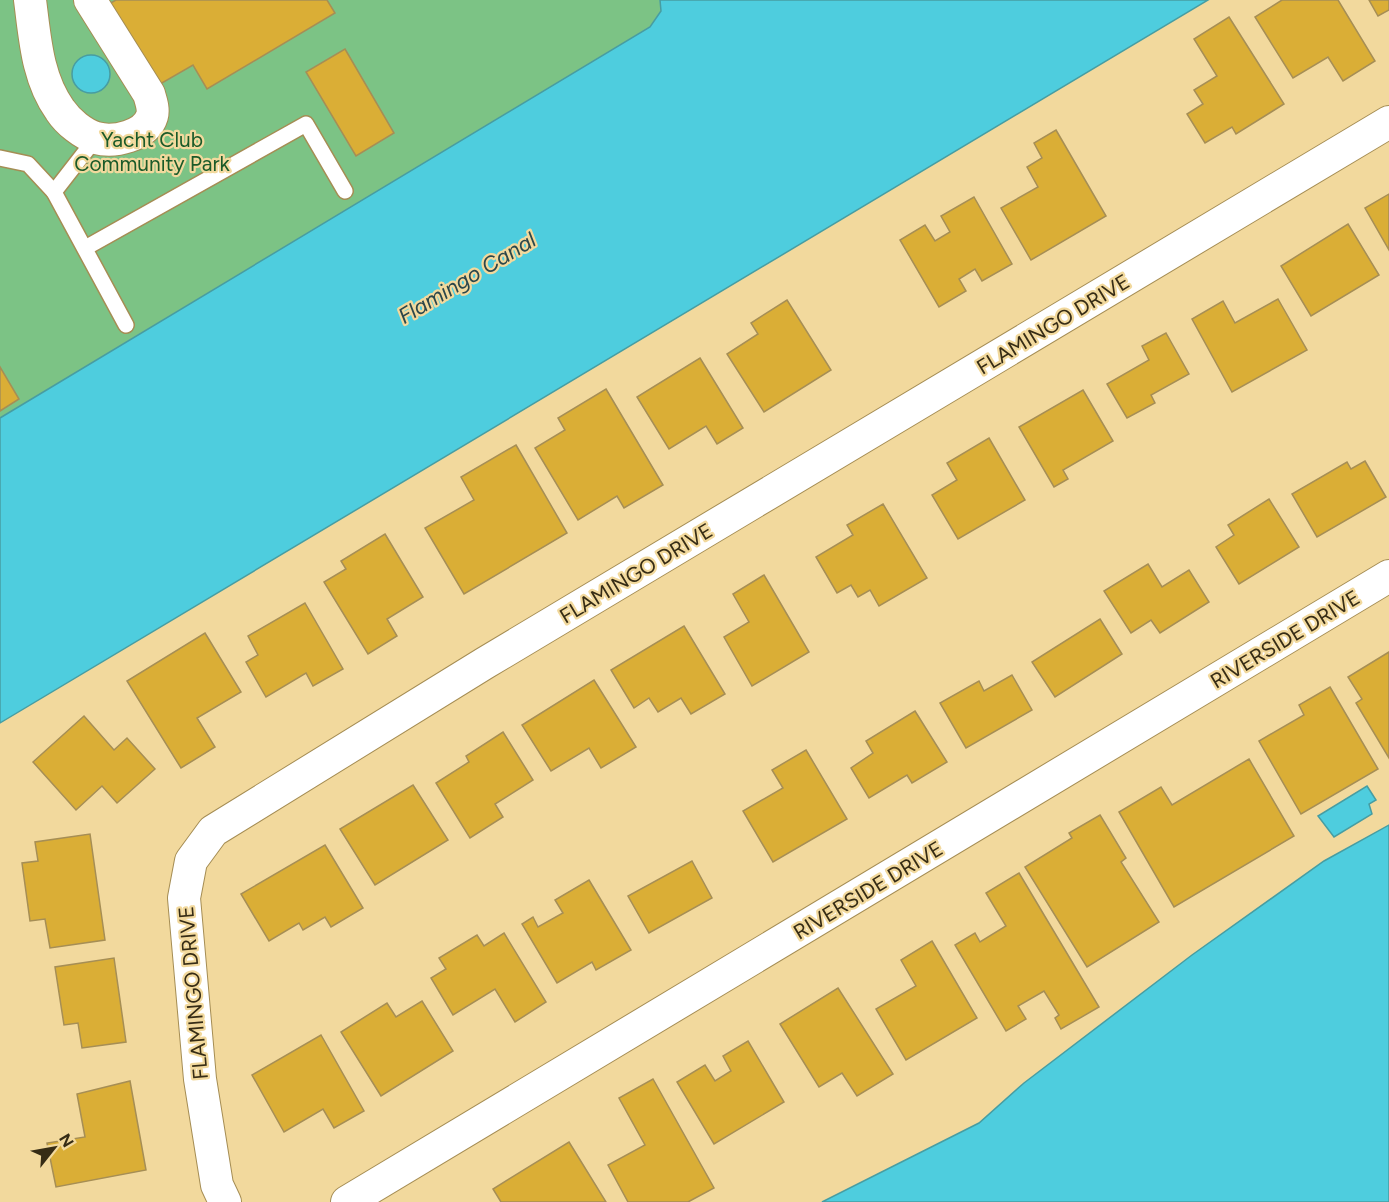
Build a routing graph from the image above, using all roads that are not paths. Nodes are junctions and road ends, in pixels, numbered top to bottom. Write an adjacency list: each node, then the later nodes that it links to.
1 (90, 0): 4 (street)
2 (34, 1): 4 (street)
3 (1389, 122): 11 (street, FLAMINGO DRIVE)
4 (96, 138): 7 (lane)
5 (0, 158): 7 (lane)
6 (345, 191): 8 (lane)
7 (54, 192): 8 (lane)
8 (87, 247): 9 (lane)
9 (126, 325)
10 (1389, 576): 12 (street, RIVERSIDE DRIVE)
11 (225, 1202)
12 (347, 1202)

